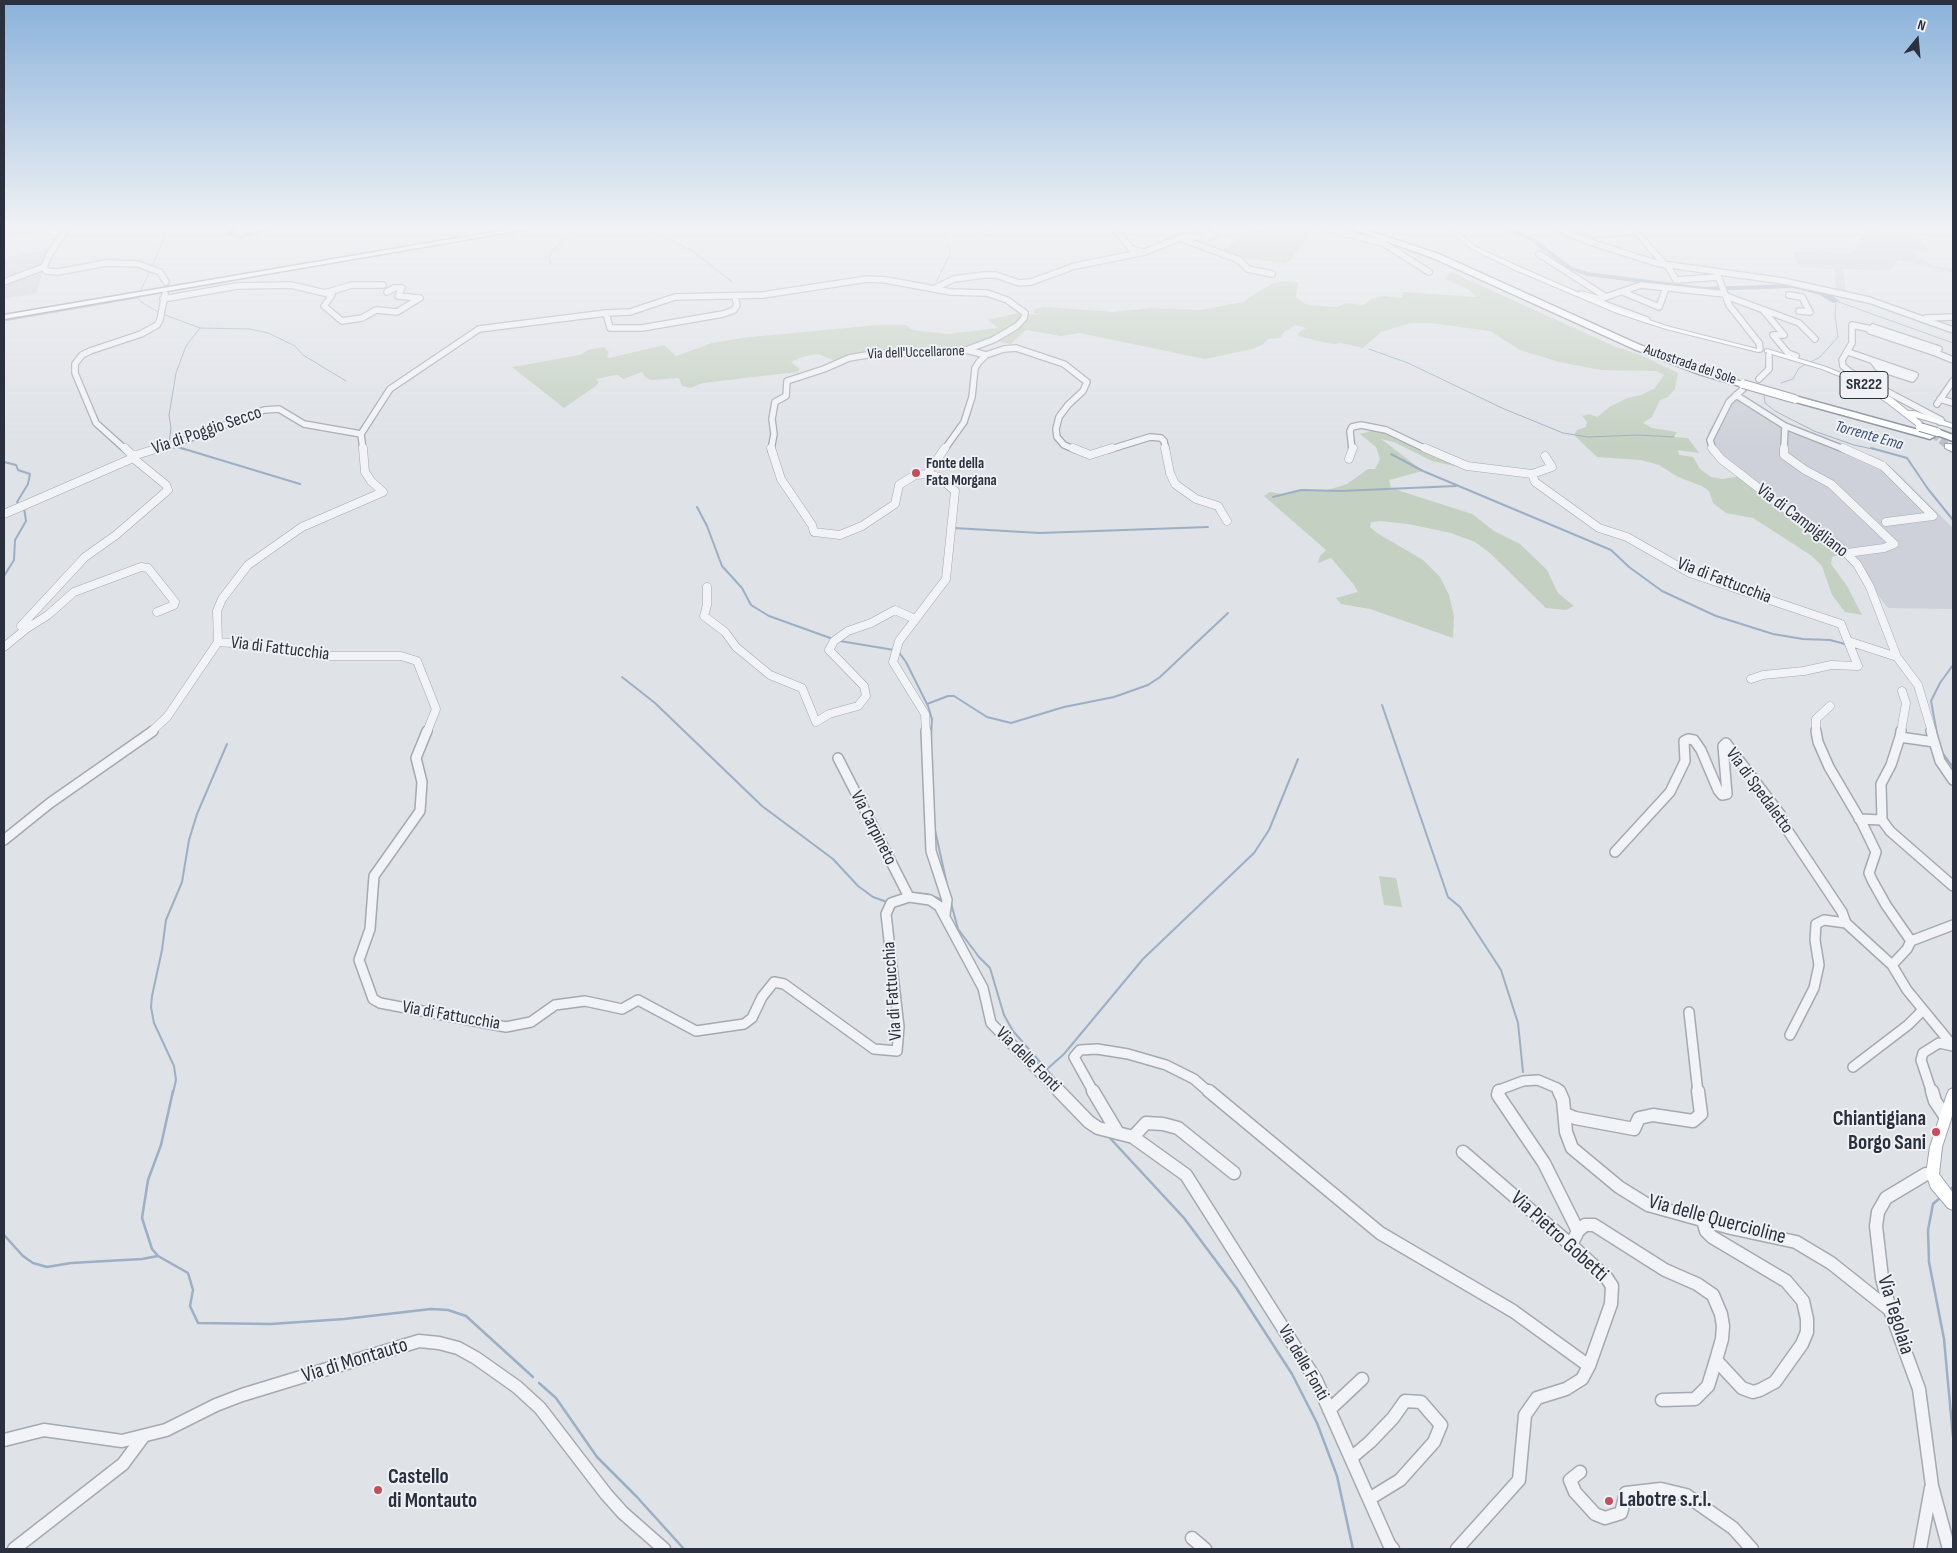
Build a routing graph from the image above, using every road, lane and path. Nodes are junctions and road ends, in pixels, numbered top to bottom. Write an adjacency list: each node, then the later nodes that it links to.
1 (78, 300): 23 (highway)
2 (102, 300): 25 (highway)
3 (163, 300): 53 (street, Via di Poggio Secco)
4 (328, 300): 5 (street)
5 (416, 300)
6 (665, 300): 24 (street)
7 (736, 300): 24 (street)
8 (1005, 300): 32 (street)
9 (1534, 300): 40 (highway, Autostrada del Sole)
10 (1549, 300): 40 (highway, Autostrada del Sole)
11 (1601, 300): 20 (main road, SR222)
12 (1601, 300): 20 (street)
13 (1643, 300): 14 (street)
14 (1661, 300)
15 (1728, 300): 34 (street)
16 (1744, 300): 21 (street)
17 (1792, 300): 22 (street)
18 (1804, 300): 22 (street)
19 (1870, 300): 27 (street)
20 (1606, 302): 29 (main road, SR222); 29 (main road, SR222)
21 (1761, 308): 28 (street); 36 (street)
22 (1799, 311): 28 (street)
23 (4, 313)
24 (606, 313): 49 (street)
25 (4, 317)
26 (1953, 317): 27 (street)
27 (1919, 318): 30 (street)
28 (1799, 323): 31 (street)
29 (1681, 330): 34 (main road, SR222)
30 (1953, 330)
31 (1815, 339)
32 (966, 350): 35 (street, Via dell'Uccellarone); 55 (street, Via dell'Uccellarone)
33 (1848, 352): 37 (street); 38 (street); 45 (street)
34 (1764, 353): 36 (main road, SR222); 40 (street, Via di Campigliano)
35 (986, 355): 55 (street); 58 (street)
36 (1796, 358): 44 (main road, SR222)
37 (1953, 360)
38 (1873, 361): 38 (street)
39 (1953, 381): 43 (street)
40 (1749, 383): 41 (street, Via di Campigliano); 42 (highway, Autostrada del Sole, bridge)
41 (1736, 395): 47 (street); 60 (street, Via di Campigliano)
42 (1797, 397): 46 (highway, Autostrada del Sole); 50 (highway, Autostrada del Sole)
43 (1953, 403)
44 (1901, 409): 45 (main road, SR222); 46 (main road, SR222)
45 (1939, 422): 46 (main road, SR222); 48 (main road, SR222)
46 (1920, 425): 50 (highway, Autostrada del Sole, bridge)
47 (1785, 426): 59 (street); 60 (street)
48 (1953, 426)
49 (361, 434): 53 (street, Via di Poggio Secco); 66 (street)
50 (1933, 434): 51 (highway, Autostrada del Sole)
51 (1951, 444)
52 (1545, 456): 56 (street)
53 (133, 457): 57 (street); 64 (street)
54 (1349, 459): 56 (street)
55 (927, 474): 63 (street, Via delle Fonti)
56 (1532, 474): 65 (street, Via di Fattucchia)
57 (4, 514)
58 (1227, 521)
59 (1886, 522)
60 (1847, 553): 68 (street, Via di Campigliano)
61 (707, 586): 63 (street)
62 (157, 612): 64 (street)
63 (915, 619): 82 (street, Via delle Fonti)
64 (26, 629): 67 (street)
65 (1848, 641): 68 (street); 69 (street, Via di Fattucchia)
66 (218, 642): 78 (street); 81 (street, Via di Fattucchia)
67 (4, 647)
68 (1896, 657): 73 (street, Via di Campigliano)
69 (1751, 679)
70 (1902, 692): 72 (street)
71 (1830, 706): 77 (street)
72 (1900, 738): 73 (street); 76 (street)
73 (1934, 742): 75 (street, Via di Campigliano)
74 (838, 758): 81 (street, Via Carpineto)
75 (1953, 780)
76 (1882, 820): 77 (street); 80 (street)
77 (1861, 821): 85 (street)
78 (4, 840)
79 (1615, 852): 83 (street, Via di Spedaletto)
80 (1953, 886)
81 (909, 897): 82 (street)
82 (945, 915): 95 (street, Via delle Fonti)
83 (1846, 923): 86 (street, Via di Spedaletto); 89 (street)
84 (1953, 925): 85 (street)
85 (1911, 941): 86 (street)
86 (1892, 965): 87 (street, Via di Spedaletto)
87 (1923, 1010): 90 (street, Via di Spedaletto); 91 (street)
88 (1689, 1012): 93 (street)
89 (1790, 1035)
90 (1953, 1046): 94 (street)
91 (1853, 1067)
92 (1953, 1094): 94 (main road)
93 (1565, 1114): 101 (street, Via delle Quercioline); 102 (street, Via delle Quercioline)
94 (1945, 1116): 99 (main road)
95 (1118, 1133): 96 (street, Via delle Fonti); 106 (street)
96 (1133, 1137): 98 (street); 109 (street, Via delle Fonti)
97 (1463, 1152): 103 (street, Via Pietro Gobetti)
98 (1234, 1173)
99 (1934, 1178): 100 (main road); 104 (street, Via Tegolaia)
100 (1951, 1201)
101 (1703, 1220): 104 (street, Via delle Quercioline); 105 (street)
102 (1578, 1231): 103 (street); 105 (street)
103 (1570, 1245): 106 (street, Via Pietro Gobetti)
104 (1890, 1310): 114 (street, Via Tegolaia)
105 (1716, 1360): 108 (street)
106 (1588, 1366): 121 (street, Via Pietro Gobetti)
107 (1362, 1379): 109 (street)
108 (1662, 1400)
109 (1329, 1410): 112 (street, Via delle Fonti)
110 (143, 1437): 117 (street)
111 (4, 1440): 118 (street, Via di Montauto)
112 (1351, 1458): 115 (street, Via delle Fonti); 115 (street)
113 (1580, 1472): 122 (street)
114 (1932, 1486): 123 (street, Via Tegolaia); 124 (street, Via Tegolaia)
115 (1369, 1499): 120 (street, Via delle Fonti)
116 (1192, 1538): 119 (street)
117 (14, 1549)
118 (664, 1549)
119 (1205, 1549)
120 (1393, 1549)
121 (1457, 1549)
122 (1752, 1549)
123 (1920, 1549)
124 (1949, 1549)

